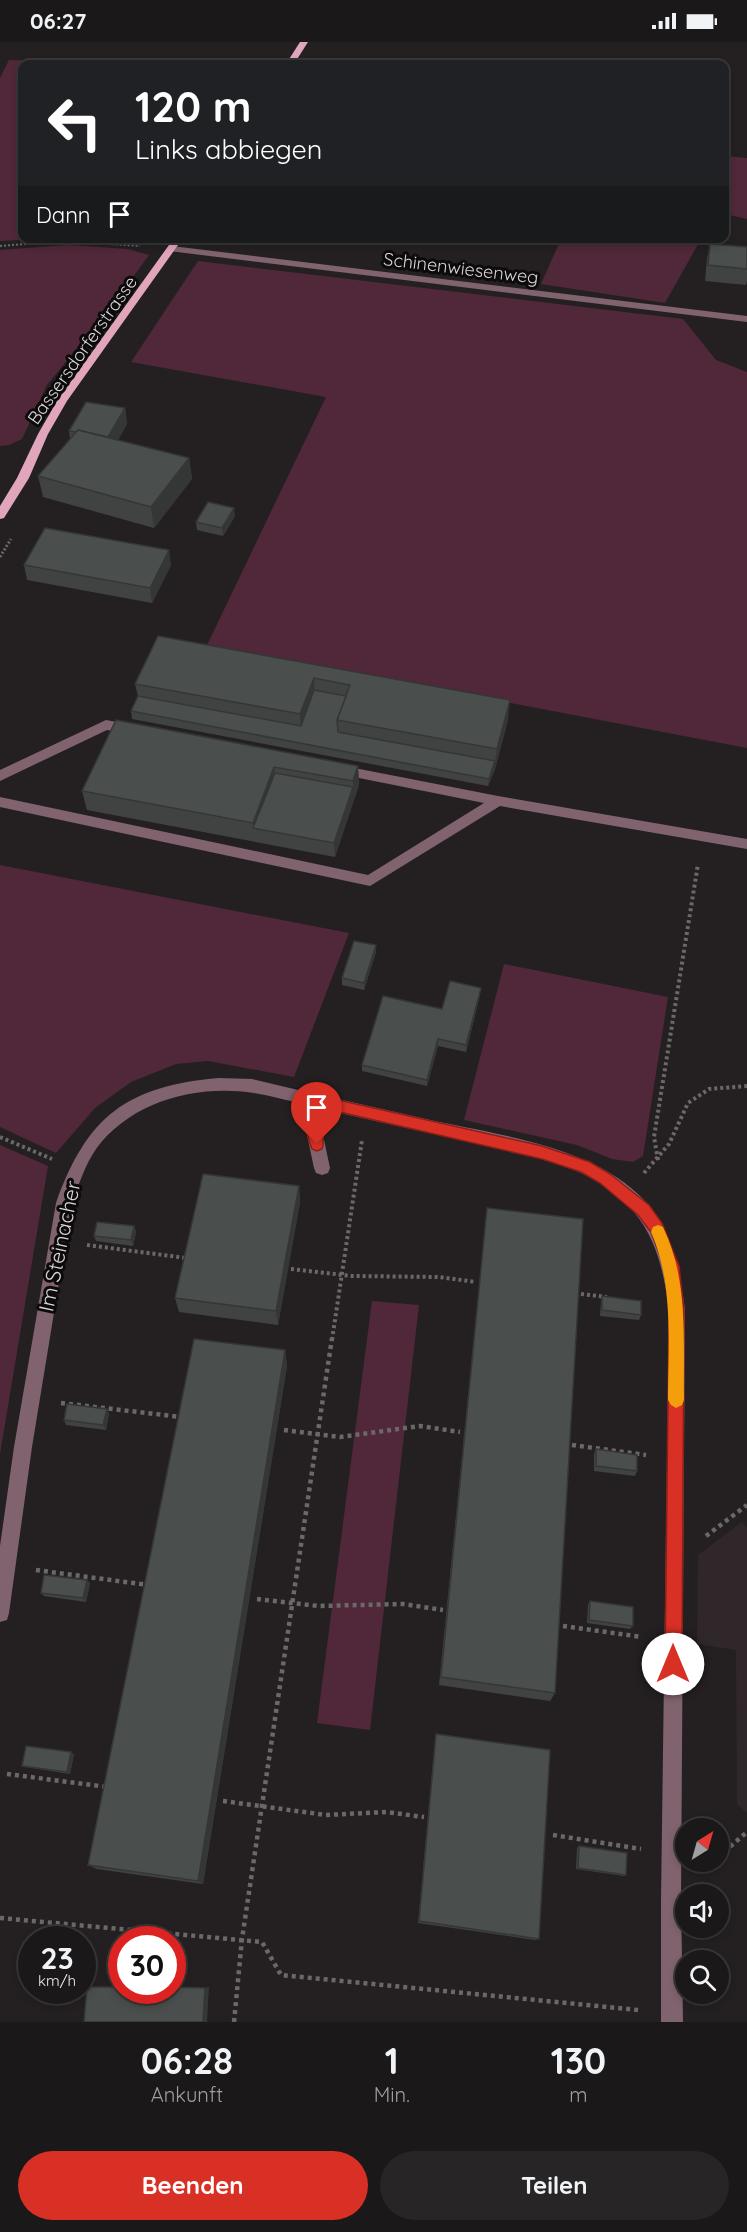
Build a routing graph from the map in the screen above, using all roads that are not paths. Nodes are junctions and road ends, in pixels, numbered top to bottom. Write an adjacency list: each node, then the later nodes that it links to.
1 (304, 42): 2 (main road)
2 (293, 60)
3 (176, 243): 4 (main road, Bassersdorferstrasse)
4 (172, 249): 5 (street, Schinenwiesenweg); 6 (main road, Bassersdorferstrasse)
5 (747, 319)
6 (0, 515)
7 (152, 734): 9 (street)
8 (325, 767): 10 (street)
9 (0, 776)
10 (498, 801): 11 (street); 12 (street)
11 (0, 802)
12 (747, 844)
13 (316, 1101): 14 (street); 15 (street, Im Steinacher); 16 (street, Im Steinacher)
14 (322, 1168)
15 (0, 1613)
16 (672, 2018)

